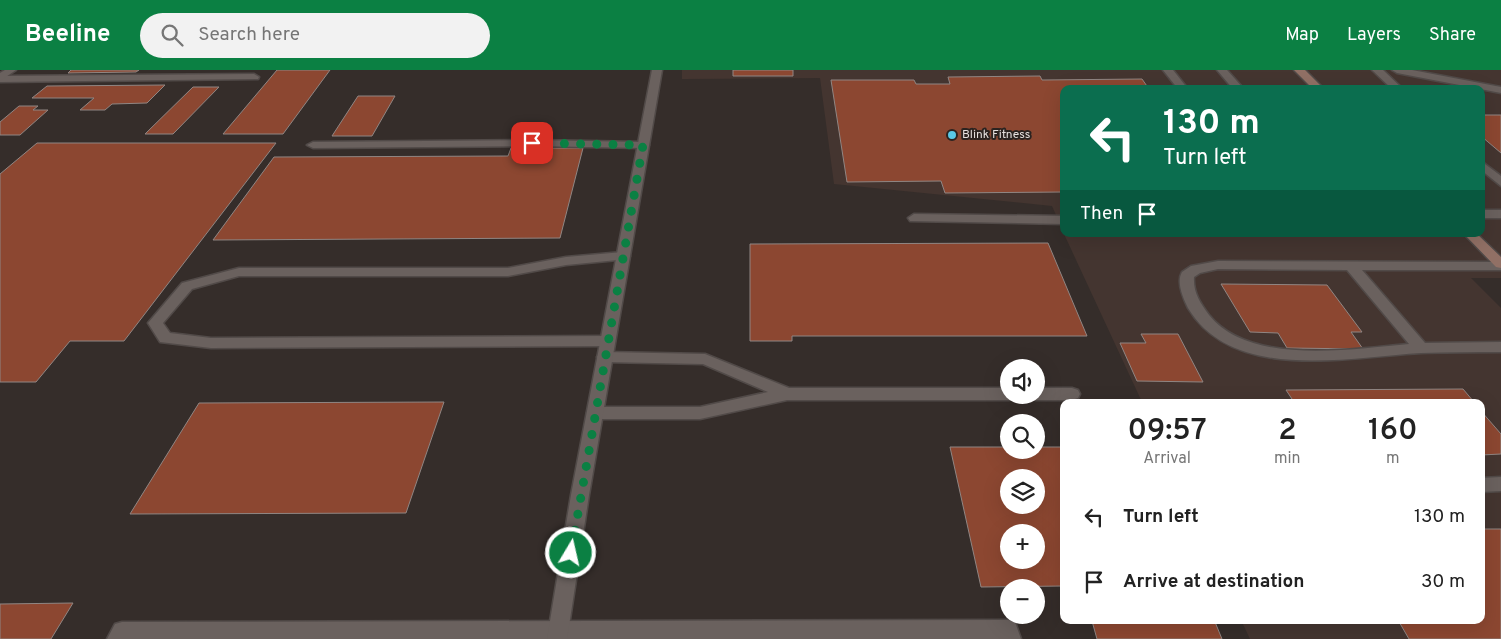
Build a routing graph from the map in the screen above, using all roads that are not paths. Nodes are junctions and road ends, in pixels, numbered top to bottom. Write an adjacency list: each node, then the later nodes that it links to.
1 (657, 70): 18 (street)
2 (1168, 70): 10 (street)
3 (1222, 70): 11 (street)
4 (1299, 70): 12 (main road)
5 (1377, 70): 13 (street)
6 (1397, 70): 14 (street)
7 (7, 71): 9 (street)
8 (254, 77): 9 (street)
9 (0, 78)
10 (1180, 85)
11 (1235, 85)
12 (1315, 85)
13 (1394, 85)
14 (1475, 85)
15 (1485, 87): 16 (street)
16 (1501, 90)
17 (313, 145): 18 (street)
18 (643, 145): 26 (street)
19 (1485, 168): 20 (street)
20 (1501, 182)
21 (1485, 214): 22 (street)
22 (1501, 214)
23 (914, 218): 24 (street)
24 (1060, 220)
25 (1473, 237): 27 (main road)
26 (623, 256): 29 (street); 29 (street)
27 (1501, 265): 28 (street)
28 (1351, 266): 31 (street); 31 (street)
29 (608, 341): 32 (street)
30 (1501, 346): 31 (street)
31 (1421, 348)
32 (605, 357): 33 (street); 37 (street)
33 (787, 394): 34 (street); 37 (street)
34 (1000, 394)
35 (1045, 394): 36 (street)
36 (1072, 394)
37 (595, 413): 40 (street)
38 (1501, 484): 39 (street)
39 (1485, 485)
40 (557, 634): 41 (street); 42 (street)
41 (663, 634): 43 (street)
42 (117, 639)
43 (1011, 639)

